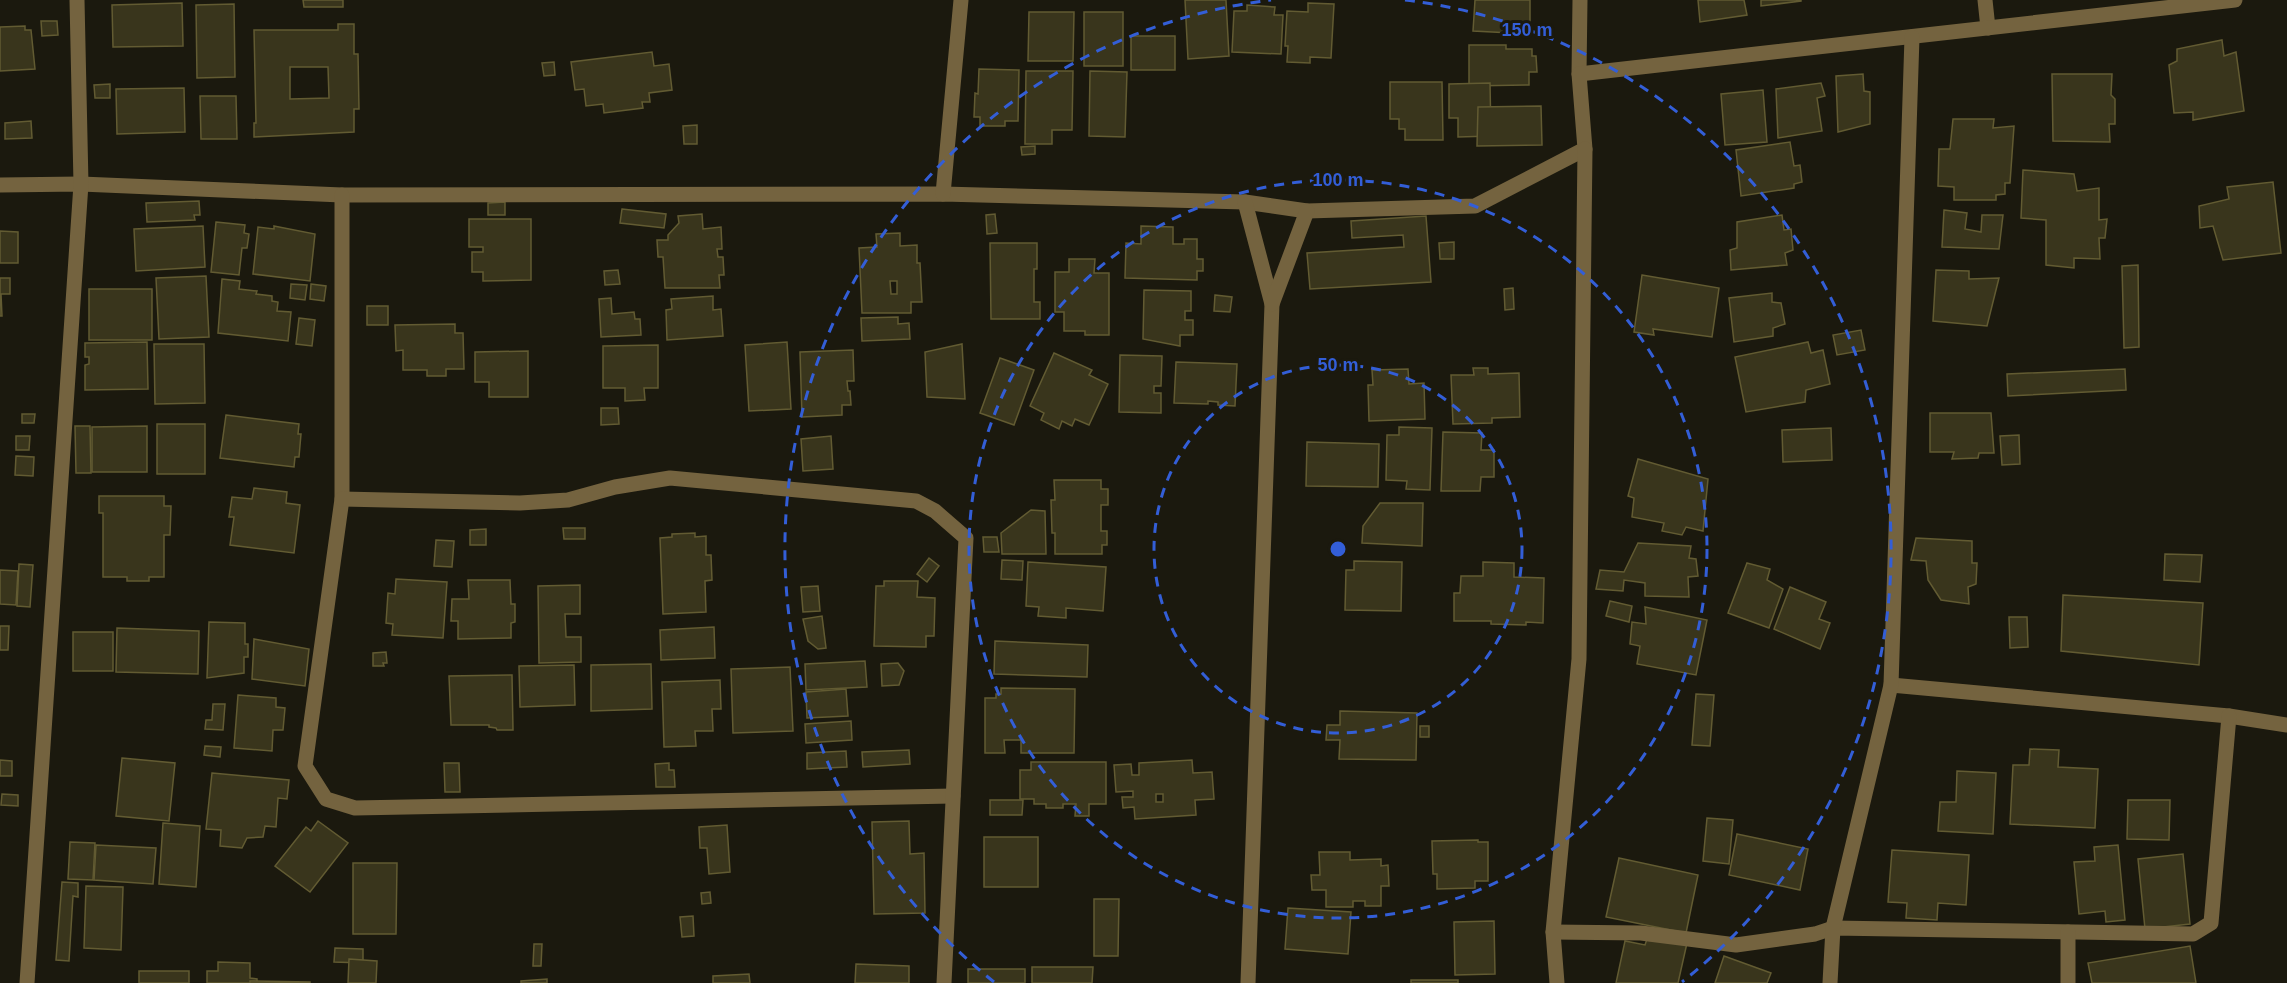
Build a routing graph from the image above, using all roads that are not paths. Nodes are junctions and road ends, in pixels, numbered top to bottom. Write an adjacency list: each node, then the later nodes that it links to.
1 (77, 0): 10 (street)
2 (961, 0): 12 (street)
3 (1580, 0): 8 (street)
4 (1985, 0): 6 (street)
5 (2235, 0): 6 (street)
6 (1988, 28): 7 (street)
7 (1912, 37): 8 (street); 18 (street)
8 (1579, 74): 9 (street)
9 (1585, 149): 15 (street); 23 (street)
10 (81, 184): 11 (street); 13 (street); 25 (street)
11 (0, 185)
12 (943, 194): 13 (street); 14 (street)
13 (342, 195): 17 (street)
14 (1245, 202): 15 (street); 16 (street)
15 (1307, 210): 16 (street)
16 (1272, 304): 27 (street)
17 (342, 499): 21 (street); 21 (street)
18 (1891, 685): 19 (street); 22 (street)
19 (2229, 716): 20 (street); 24 (street)
20 (2287, 725)
21 (953, 796): 26 (street)
22 (1833, 928): 23 (street); 24 (street); 29 (street)
23 (1553, 932): 28 (street)
24 (2068, 932): 30 (street)
25 (27, 983)
26 (944, 983)
27 (1248, 983)
28 (1557, 983)
29 (1830, 983)
30 (2068, 983)

